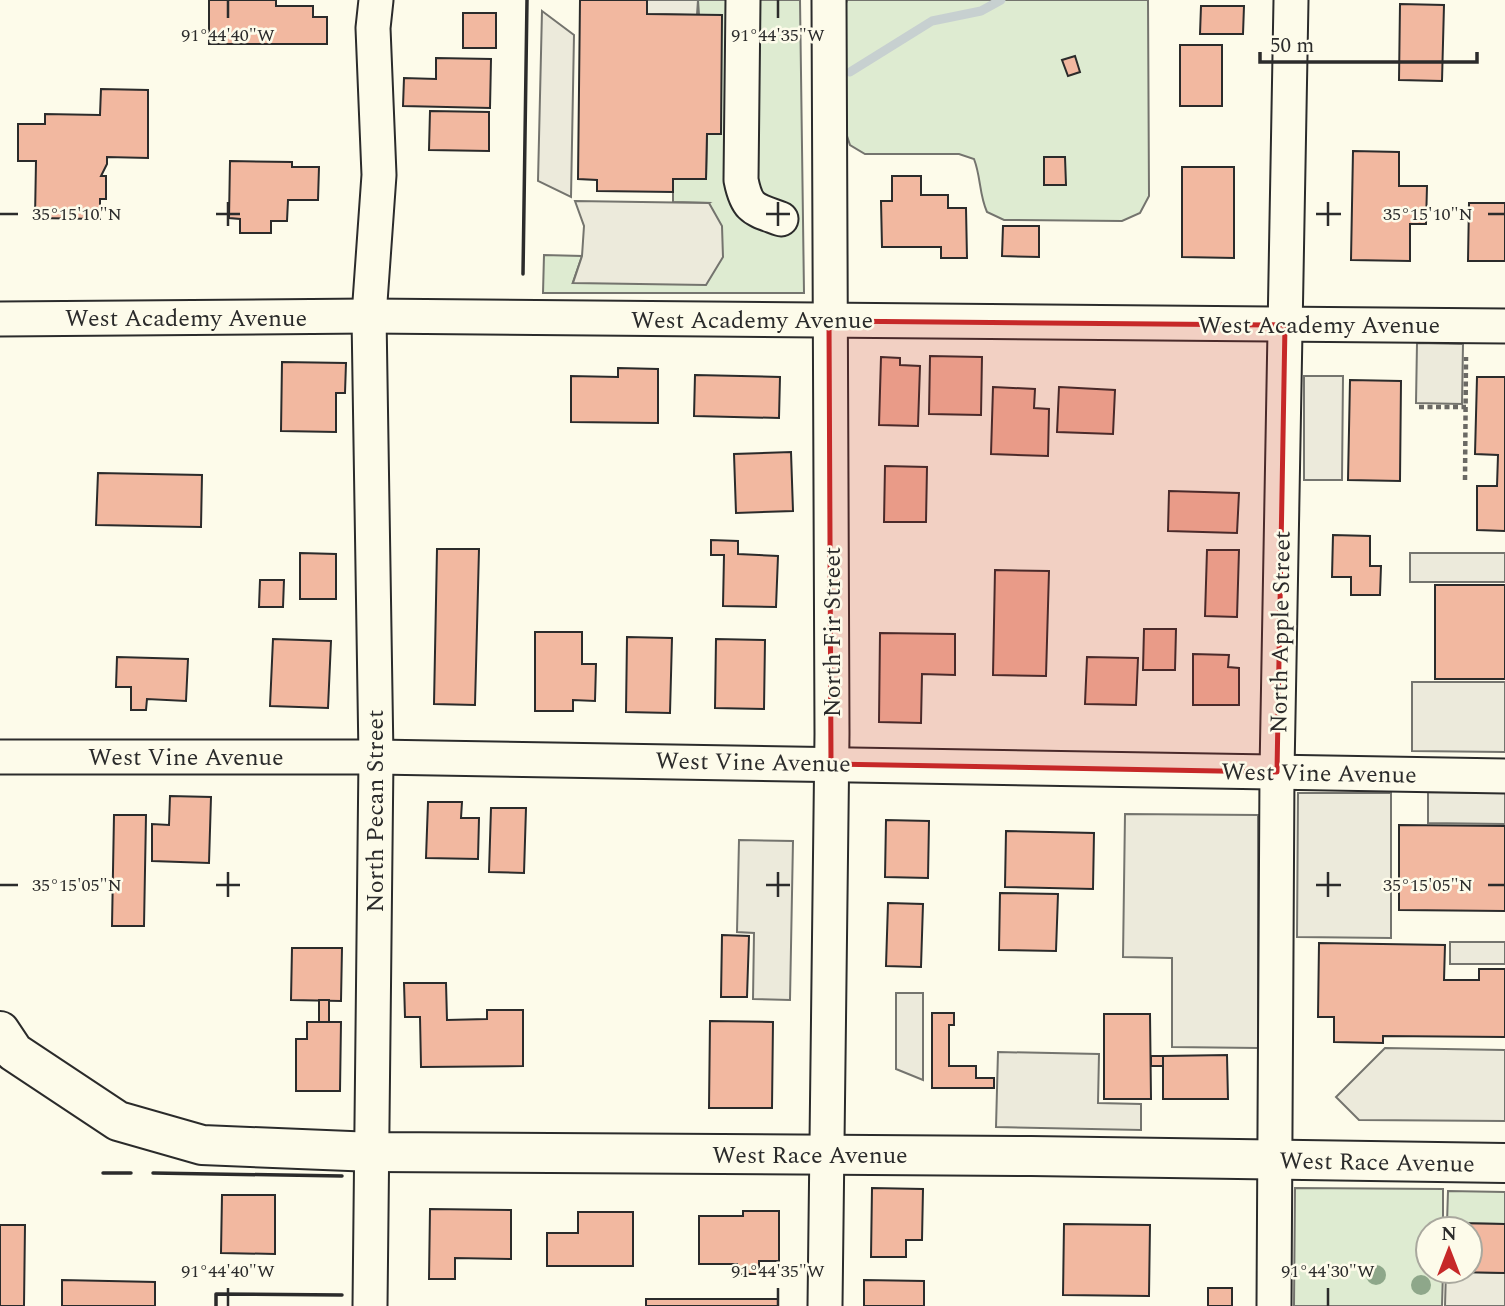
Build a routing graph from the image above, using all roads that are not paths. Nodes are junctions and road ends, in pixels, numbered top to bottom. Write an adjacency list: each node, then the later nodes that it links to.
1 (376, 0): 6 (street, North Pecan Street)
2 (744, 0): 5 (street)
3 (829, 0): 8 (street, North Fir Street)
4 (1291, 0): 9 (street, North Apple Street)
5 (781, 219)
6 (369, 316): 7 (street, West Academy Avenue); 8 (street, West Academy Avenue); 12 (street, North Pecan Street)
7 (0, 319)
8 (829, 321): 9 (street, West Academy Avenue); 13 (street, North Fir Street)
9 (1284, 326): 10 (street, West Academy Avenue); 14 (street, North Apple Street)
10 (1505, 326)
11 (0, 757): 12 (street, West Vine Avenue)
12 (376, 757): 13 (street, West Vine Avenue); 17 (street, North Pecan Street)
13 (831, 764): 14 (street, West Vine Avenue); 18 (street, North Fir Street)
14 (1278, 772): 15 (street, West Vine Avenue); 19 (street, North Apple Street)
15 (1505, 776)
16 (5, 1051): 17 (main road, West Race Avenue)
17 (374, 1152): 18 (main road, West Race Avenue); 21 (street, North Pecan Street)
18 (826, 1155): 19 (main road, West Race Avenue); 22 (street, North Fir Street)
19 (1275, 1161): 20 (main road, West Race Avenue); 23 (street, North Apple Street)
20 (1505, 1163)
21 (370, 1306)
22 (825, 1306)
23 (1274, 1306)

